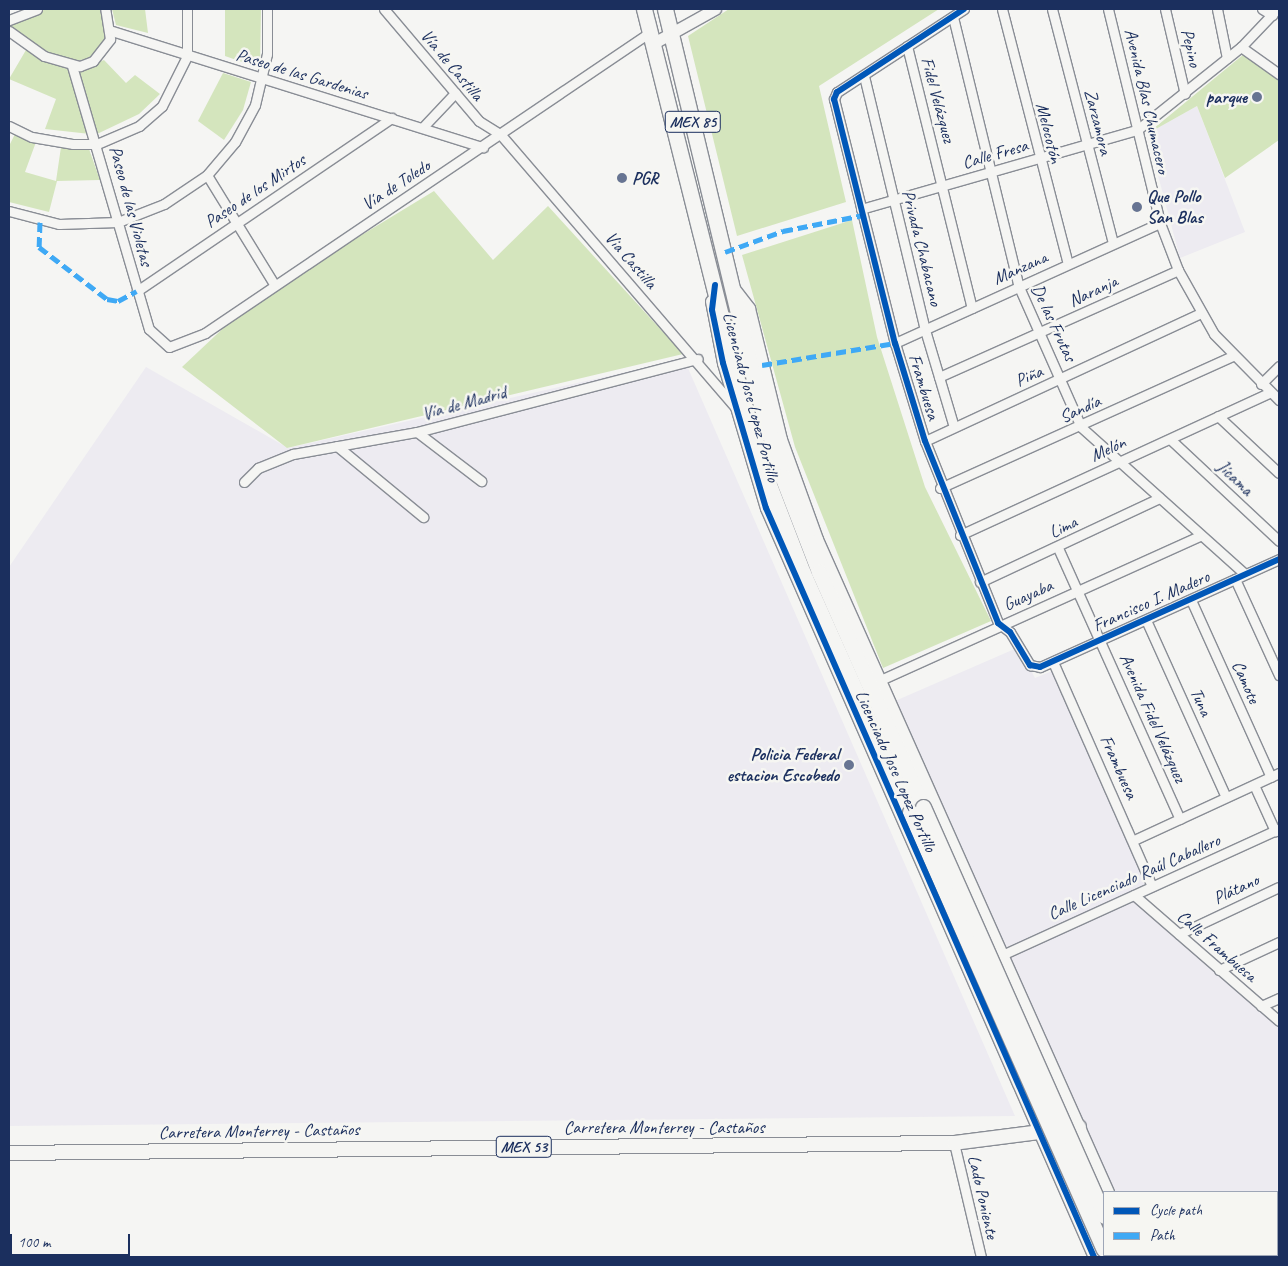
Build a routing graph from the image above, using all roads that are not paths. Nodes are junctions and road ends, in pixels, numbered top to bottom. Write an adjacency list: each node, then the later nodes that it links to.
1 (37, 9): 18 (street)
2 (105, 9): 20 (street)
3 (187, 9): 25 (street)
4 (267, 9): 30 (street)
5 (384, 9): 31 (street, Vía de Castilla)
6 (644, 9): 22 (highway, Licenciado Jose Lopez Portillo / MEX 85)
7 (715, 9): 21 (street)
8 (964, 9): 17 (street)
9 (1002, 9): 41 (street, Melocotón)
10 (1052, 9): 39 (street, Zarzamora)
11 (1108, 9): 36 (street, Avenida Blas Chumacero)
12 (1165, 9): 32 (street, Pepino)
13 (1217, 9): 26 (street)
14 (1262, 9): 16 (street)
15 (667, 10): 21 (highway, Licenciado Jose Lopez Portillo / MEX 85); 22 (street)
16 (1274, 12): 24 (street)
17 (953, 17): 23 (street); 42 (street, De las Frutas)
18 (9, 20)
19 (9, 31): 27 (street)
20 (112, 32): 25 (street, Paseo de las Gardenias); 27 (street)
21 (672, 36): 22 (street); 103 (highway, Licenciado Jose Lopez Portillo / MEX 85)
22 (647, 40): 37 (street, Vía de Toledo); 55 (highway, Licenciado Jose Lopez Portillo / MEX 85)
23 (907, 46): 29 (street); 44 (street, Fidel Velázquez)
24 (1241, 47): 26 (street); 28 (street)
25 (187, 56): 30 (street, Paseo de las Gardenias); 38 (street)
26 (1227, 58): 32 (street)
27 (72, 66): 38 (street, Paseo de las Violetas)
28 (1279, 74)
29 (864, 76): 45 (street, Privada Chabacano); 46 (street, Frambuesa)
30 (262, 80): 33 (street, Paseo de las Gardenias); 43 (street)
31 (455, 94): 35 (street); 37 (street, Vía de Castilla)
32 (1185, 94): 36 (street)
33 (392, 118): 35 (street, Paseo de las Gardenias); 49 (street, Paseo de los Mirtos)
34 (9, 126): 38 (street)
35 (423, 127): 40 (street, Paseo de las Gardenias)
36 (1137, 130): 39 (street, Calle Fresa); 50 (street, Avenida Blas Chumacero)
37 (501, 136): 40 (street, Vía de Toledo); 65 (street, Via Castilla)
38 (97, 144): 48 (street, Paseo de las Violetas)
39 (1087, 145): 41 (street, Calle Fresa); 51 (street, Zarzamora)
40 (483, 147): 54 (street, Vía de Toledo)
41 (1038, 159): 42 (street, Calle Fresa); 52 (street, Melocotón)
42 (991, 173): 44 (street, Calle Fresa); 56 (street, De las Frutas)
43 (207, 175): 48 (street); 49 (street)
44 (944, 186): 45 (street, Calle Fresa); 58 (street, Fidel Velázquez)
45 (893, 200): 46 (street, Calle Fresa); 60 (street, Privada Chabacano)
46 (861, 209): 62 (street, Frambuesa)
47 (9, 211): 48 (street)
48 (118, 222): 57 (street, Paseo de las Violetas)
49 (238, 222): 54 (street); 57 (street, Paseo de los Mirtos)
50 (1160, 223): 51 (street, Manzana); 53 (street, Avenida Blas Chumacero)
51 (1113, 243): 52 (street, Manzana)
52 (1068, 264): 56 (street, Manzana)
53 (1178, 270): 59 (street, Avenida Blas Chumacero); 61 (street, Naranja)
54 (274, 284): 63 (street, Vía de Toledo)
55 (715, 285): 72 (street, Licenciado Jose Lopez Portillo); 107 (highway, Licenciado Jose Lopez Portillo / MEX 85)
56 (1019, 287): 58 (street, Manzana); 61 (street, De las Frutas)
57 (137, 291): 63 (street, Paseo de las Violetas)
58 (972, 308): 60 (street, Manzana)
59 (1199, 314): 64 (street, Avenida Blas Chumacero); 68 (street, Piña)
60 (925, 330): 62 (street, Manzana); 67 (street, Privada Chabacano)
61 (1040, 333): 67 (street, Naranja); 68 (street, De las Frutas)
62 (895, 343): 78 (street, Frambuesa)
63 (169, 347)
64 (1232, 356): 69 (street, Avenida Blas Chumacero); 75 (street, Sandía)
65 (698, 360): 72 (street, Via Castilla); 76 (street, Vía de Madrid)
66 (1279, 366): 69 (street)
67 (939, 377): 74 (street, Privada Chabacano)
68 (1062, 379): 74 (street, Piña); 75 (street, De las Frutas)
69 (1262, 384): 70 (street, Avenida Blas Chumacero)
70 (1270, 392): 71 (street, Avenida Blas Chumacero); 73 (street, Melón)
71 (1279, 400)
72 (735, 408): 122 (street, Licenciado Jose Lopez Portillo)
73 (1218, 416): 77 (street, Melón); 81 (street)
74 (954, 427): 78 (street, Piña)
75 (1081, 427): 80 (street, De las Frutas); 84 (street, Sandía)
76 (417, 432): 79 (street, Vía de Madrid); 82 (street)
77 (1170, 439): 80 (street, Melón); 89 (street, Jícama)
78 (925, 441): 84 (street, Frambuesa)
79 (336, 446): 83 (street, Vía de Madrid); 86 (street)
80 (1119, 462): 85 (street, De las Frutas); 87 (street, Melón)
81 (1279, 472)
82 (482, 481)
83 (244, 482)
84 (940, 488): 87 (street, Frambuesa)
85 (1159, 498): 88 (street, De las Frutas); 90 (street, Lima)
86 (423, 517)
87 (960, 536): 94 (street, Frambuesa)
88 (1200, 536): 92 (street, De las Frutas); 95 (street, Guayaba)
89 (1279, 541)
90 (1058, 548): 94 (street, Lima); 95 (street, Avenida Fidel Velázquez)
91 (1279, 559): 92 (street, Francisco I. Madero)
92 (1245, 574): 93 (street, Francisco I. Madero)
93 (1235, 579): 96 (street, Francisco I. Madero); 102 (street)
94 (980, 582): 98 (street, Frambuesa)
95 (1077, 590): 98 (street, Guayaba); 99 (street, Avenida Fidel Velázquez)
96 (1191, 600): 97 (street, Francisco I. Madero); 104 (street, Camote)
97 (1146, 620): 99 (street, Francisco I. Madero); 106 (street, Tuna)
98 (1000, 626): 101 (street, Frambuesa); 103 (street, Guayaba)
99 (1101, 640): 100 (street, Francisco I. Madero); 108 (street, Avenida Fidel Velázquez)
100 (1053, 662): 101 (street, Francisco I. Madero); 110 (street, Frambuesa)
101 (1034, 667)
102 (1279, 674)
103 (874, 683): 107 (highway, Licenciado Jose Lopez Portillo / MEX 85); 116 (street, Licenciado Jose Lopez Portillo)
104 (1275, 775): 105 (street)
105 (1254, 785): 106 (street); 109 (street)
106 (1226, 797): 108 (street)
107 (917, 809): 129 (highway, Licenciado Jose Lopez Portillo / MEX 85, bridge); 130 (highway, Licenciado Jose Lopez Portillo / MEX 85, bridge)
108 (1180, 819): 110 (street)
109 (1277, 830): 111 (street, Calle Licenciado Raúl Caballero)
110 (1134, 840): 111 (street, Frambuesa)
111 (1152, 886): 113 (street, Calle Licenciado Raúl Caballero)
112 (1279, 887): 114 (street, Plátano)
113 (1134, 895): 114 (street, Calle Frambuesa); 116 (street, Calle Licenciado Raúl Caballero)
114 (1179, 934): 117 (street, Calle Frambuesa)
115 (1279, 942): 117 (street)
116 (1002, 955): 121 (street, Licenciado Jose Lopez Portillo)
117 (1219, 970): 119 (street, Calle Frambuesa)
118 (1279, 998): 119 (street)
119 (1261, 1006): 120 (street, Calle Frambuesa)
120 (1279, 1021)
121 (1055, 1073): 122 (street); 123 (street, Licenciado Jose Lopez Portillo)
122 (1017, 1083): 124 (street, Licenciado Jose Lopez Portillo)
123 (1079, 1127): 124 (main road, Carretera Monterrey - Castaños / MEX 53); 127 (street, Licenciado Jose Lopez Portillo)
124 (1039, 1134): 125 (main road, Carretera Monterrey - Castaños / MEX 53); 128 (street, Licenciado Jose Lopez Portillo)
125 (954, 1143): 126 (main road, Carretera Monterrey - Castaños / MEX 53); 131 (street, Lado Poniente)
126 (9, 1153)
127 (1106, 1188): 128 (street)
128 (1067, 1197): 132 (street, Licenciado Jose Lopez Portillo)
129 (1103, 1214)
130 (1103, 1247)
131 (981, 1257)
132 (1094, 1257)

